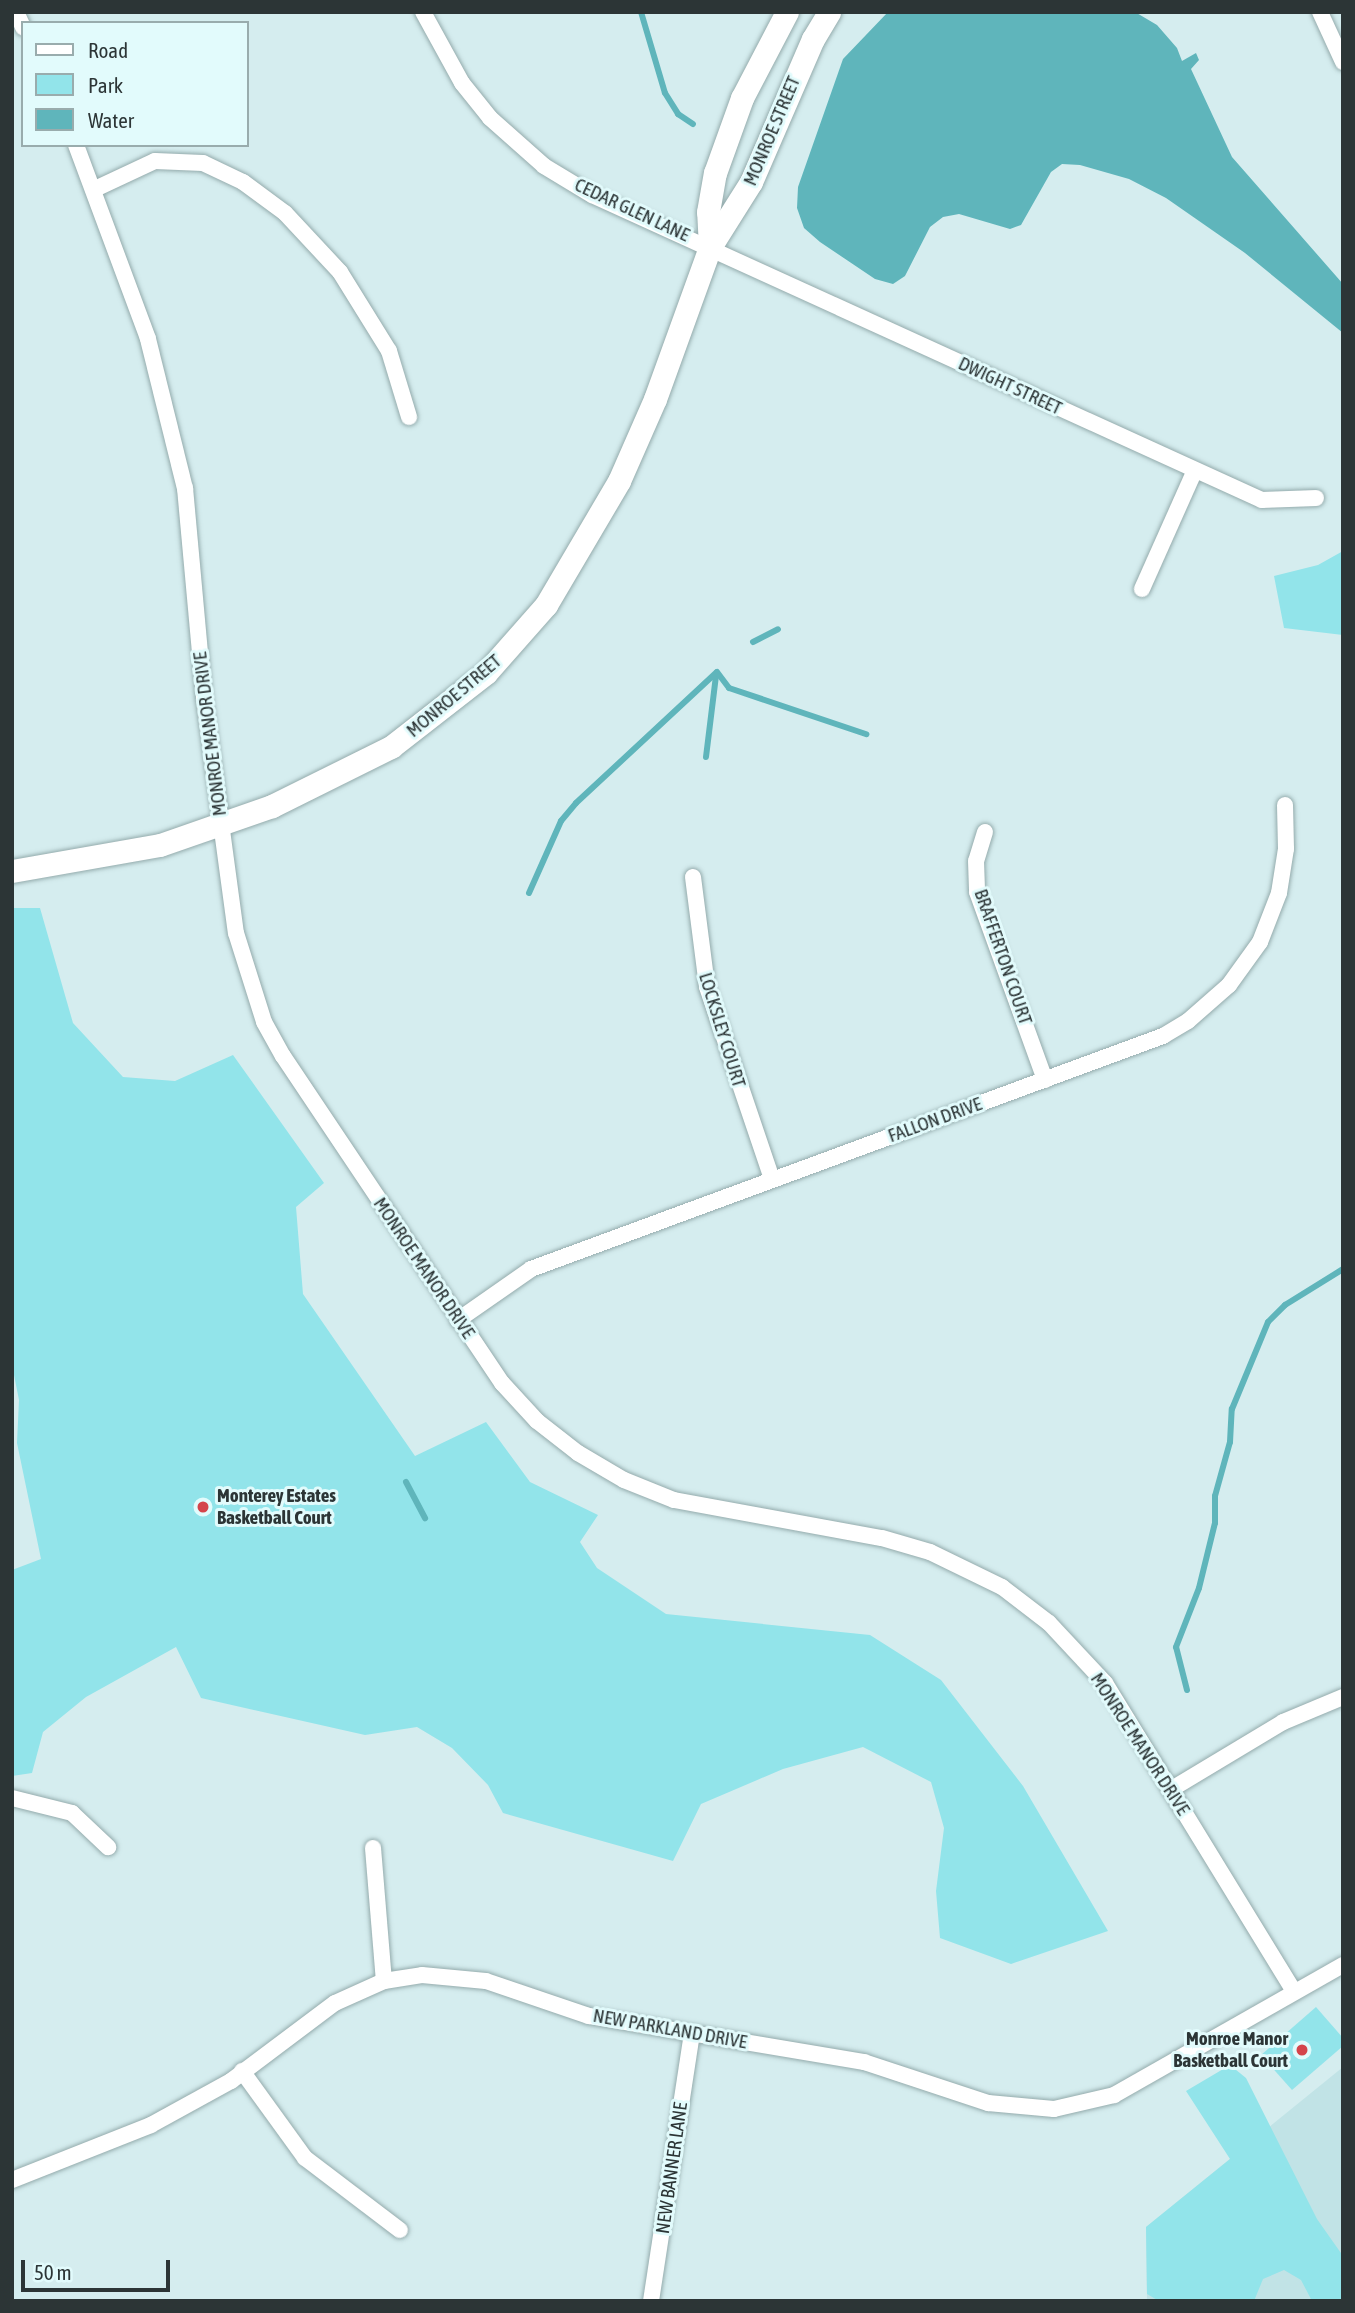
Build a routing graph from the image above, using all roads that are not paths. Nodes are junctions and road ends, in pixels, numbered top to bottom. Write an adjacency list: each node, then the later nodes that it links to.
1 (423, 12): 8 (street, CEDAR GLEN LANE)
2 (787, 12): 8 (main road, MONROE STREET)
3 (829, 12): 8 (main road, MONROE STREET)
4 (1320, 12): 5 (street)
5 (1343, 62)
6 (77, 147): 7 (street, MONROE MANOR DRIVE)
7 (95, 189): 9 (street); 14 (street, MONROE MANOR DRIVE)
8 (710, 247): 10 (street, DWIGHT STREET); 14 (main road, MONROE STREET)
9 (409, 417)
10 (1195, 470): 11 (street, DWIGHT STREET); 12 (street)
11 (1316, 498)
12 (1142, 589)
13 (1284, 805): 18 (street, FALLON DRIVE)
14 (221, 827): 16 (main road, MONROE STREET); 20 (street, MONROE MANOR DRIVE)
15 (985, 832): 18 (street, BRAFFERTON COURT)
16 (12, 871)
17 (693, 877): 19 (street, LOCKSLEY COURT)
18 (1045, 1080): 19 (street, FALLON DRIVE)
19 (772, 1179): 20 (street, FALLON DRIVE)
20 (458, 1320): 22 (street, MONROE MANOR DRIVE)
21 (1343, 1697): 22 (street)
22 (1170, 1790): 28 (street, MONROE MANOR DRIVE)
23 (12, 1798): 24 (street)
24 (108, 1847)
25 (373, 1848): 27 (street)
26 (1343, 1965): 28 (street, NEW PARKLAND DRIVE)
27 (384, 1981): 29 (street, NEW PARKLAND DRIVE); 30 (street, NEW PARKLAND DRIVE)
28 (1294, 1992): 29 (street, NEW PARKLAND DRIVE)
29 (692, 2034): 33 (street, NEW BANNER LANE)
30 (242, 2071): 31 (street, NEW PARKLAND DRIVE); 32 (street)
31 (12, 2180)
32 (400, 2230)
33 (652, 2301)

